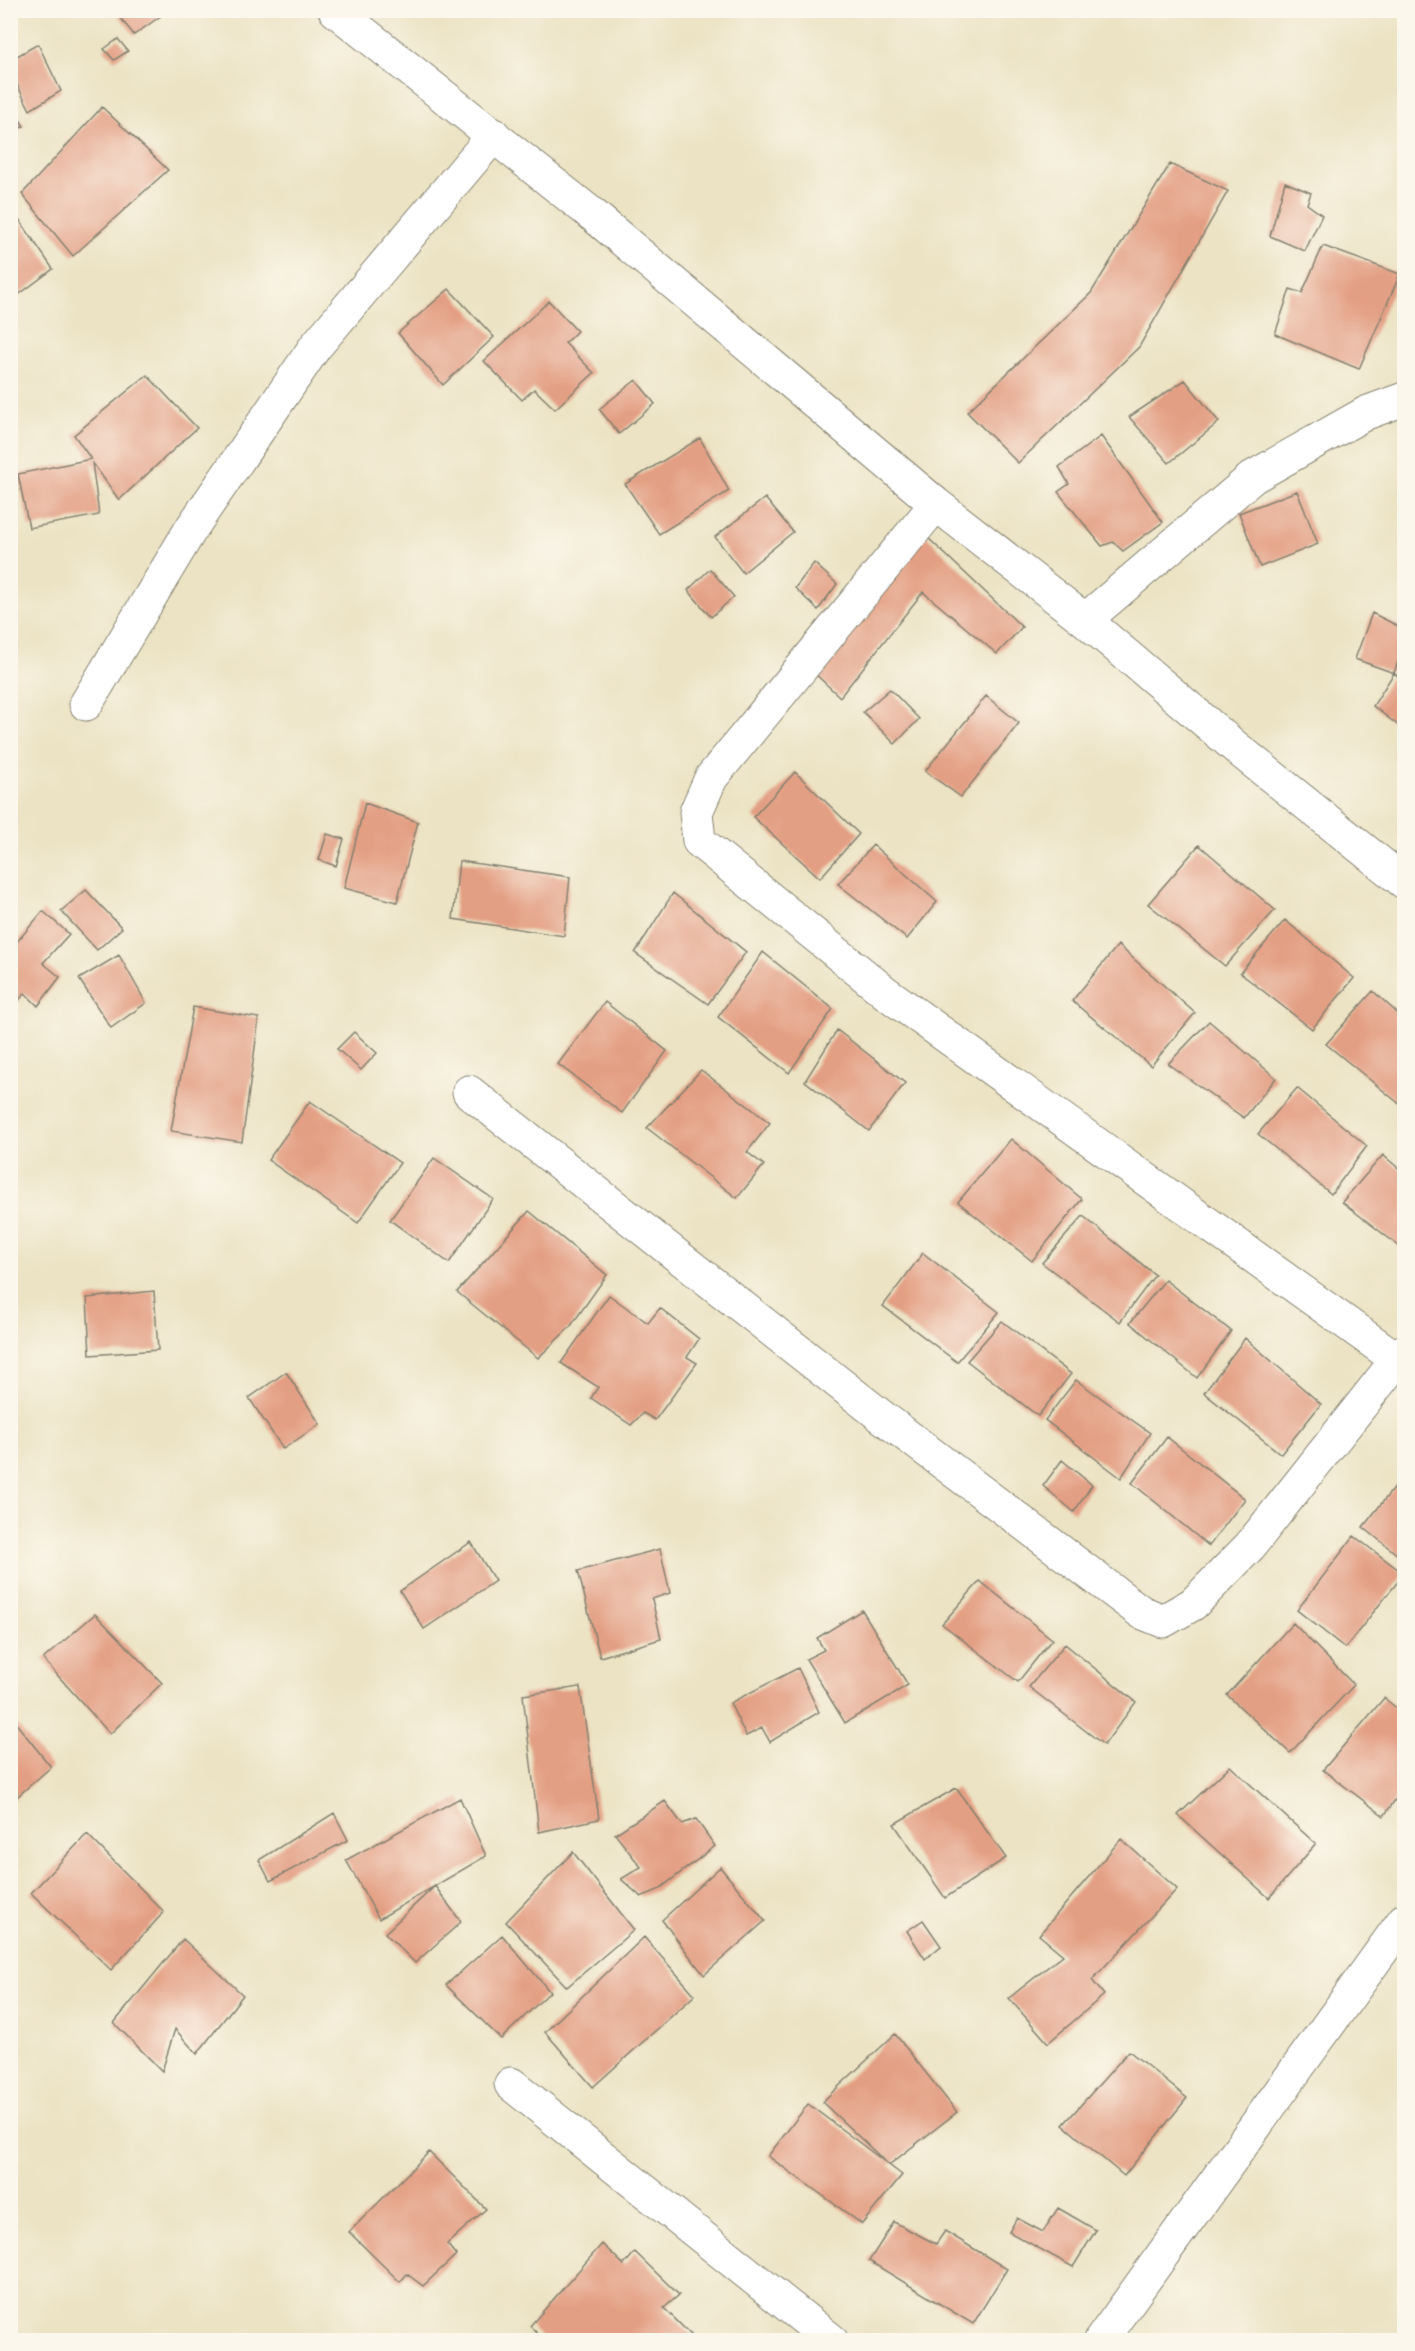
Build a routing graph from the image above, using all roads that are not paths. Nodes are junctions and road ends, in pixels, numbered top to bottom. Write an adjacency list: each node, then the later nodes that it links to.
1 (335, 10): 2 (street)
2 (494, 135): 4 (street); 6 (street)
3 (1404, 399): 5 (street)
4 (936, 504): 5 (street); 9 (street)
5 (1085, 620): 7 (street)
6 (86, 704)
7 (1404, 882)
8 (469, 1092): 9 (street)
9 (1401, 1355)
10 (1404, 1920): 13 (street)
11 (511, 2084): 12 (street)
12 (831, 2340)
13 (1101, 2340)

